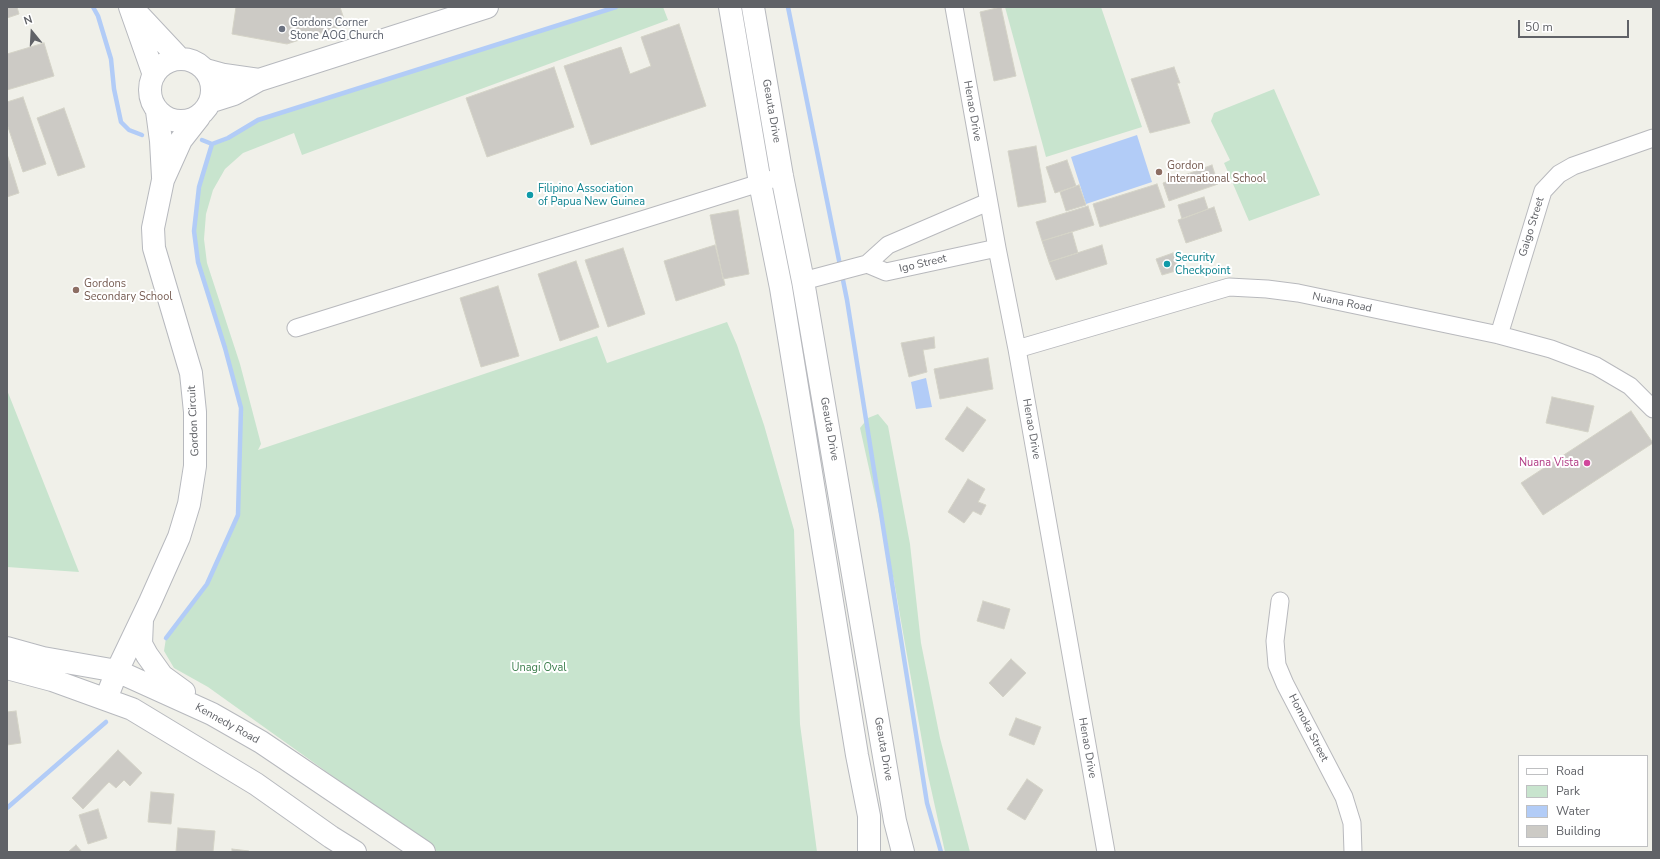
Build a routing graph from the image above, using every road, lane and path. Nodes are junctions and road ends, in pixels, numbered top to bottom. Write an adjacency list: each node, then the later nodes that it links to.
1 (131, 7): 6 (main road); 8 (main road)
2 (487, 7): 9 (main road)
3 (730, 7): 15 (main road, Geauta Drive)
4 (753, 7): 13 (main road, Geauta Drive)
5 (954, 7): 16 (street, Henao Drive)
6 (179, 58): 7 (main road); 8 (main road)
7 (206, 70): 9 (main road); 10 (main road)
8 (154, 75): 11 (main road)
9 (259, 80): 10 (main road)
10 (205, 109): 11 (main road); 14 (main road, Gordon Circuit)
11 (157, 111): 14 (main road, Gordon Circuit)
12 (1653, 138): 21 (street, Gaigo Street)
13 (782, 176): 15 (street); 19 (main road, Geauta Drive)
14 (163, 180): 25 (main road, Gordon Circuit)
15 (760, 183): 20 (street); 34 (main road, Geauta Drive)
16 (988, 202): 17 (street, Henao Drive); 18 (street)
17 (997, 248): 18 (street, Igo Street); 22 (street, Henao Drive)
18 (867, 264): 19 (street)
19 (811, 280): 35 (main road, Geauta Drive)
20 (296, 328)
21 (1499, 335): 22 (street, Nuana Road); 23 (street, Nuana Road)
22 (1017, 348): 36 (street, Henao Drive)
23 (1653, 409)
24 (1280, 601): 37 (street, Homoka Street)
25 (142, 618): 27 (main road); 29 (main road, Gordon Circuit); 31 (main road)
26 (7, 648): 27 (main road, Kennedy Road)
27 (43, 658): 29 (main road, Kennedy Road)
28 (7, 668): 30 (main road)
29 (117, 671): 30 (main road, Gordon Circuit); 31 (main road, Kennedy Road)
30 (106, 699): 32 (main road)
31 (212, 714): 33 (main road, Kennedy Road)
32 (355, 852)
33 (424, 852)
34 (869, 852)
35 (903, 852)
36 (1106, 852)
37 (1353, 852)

